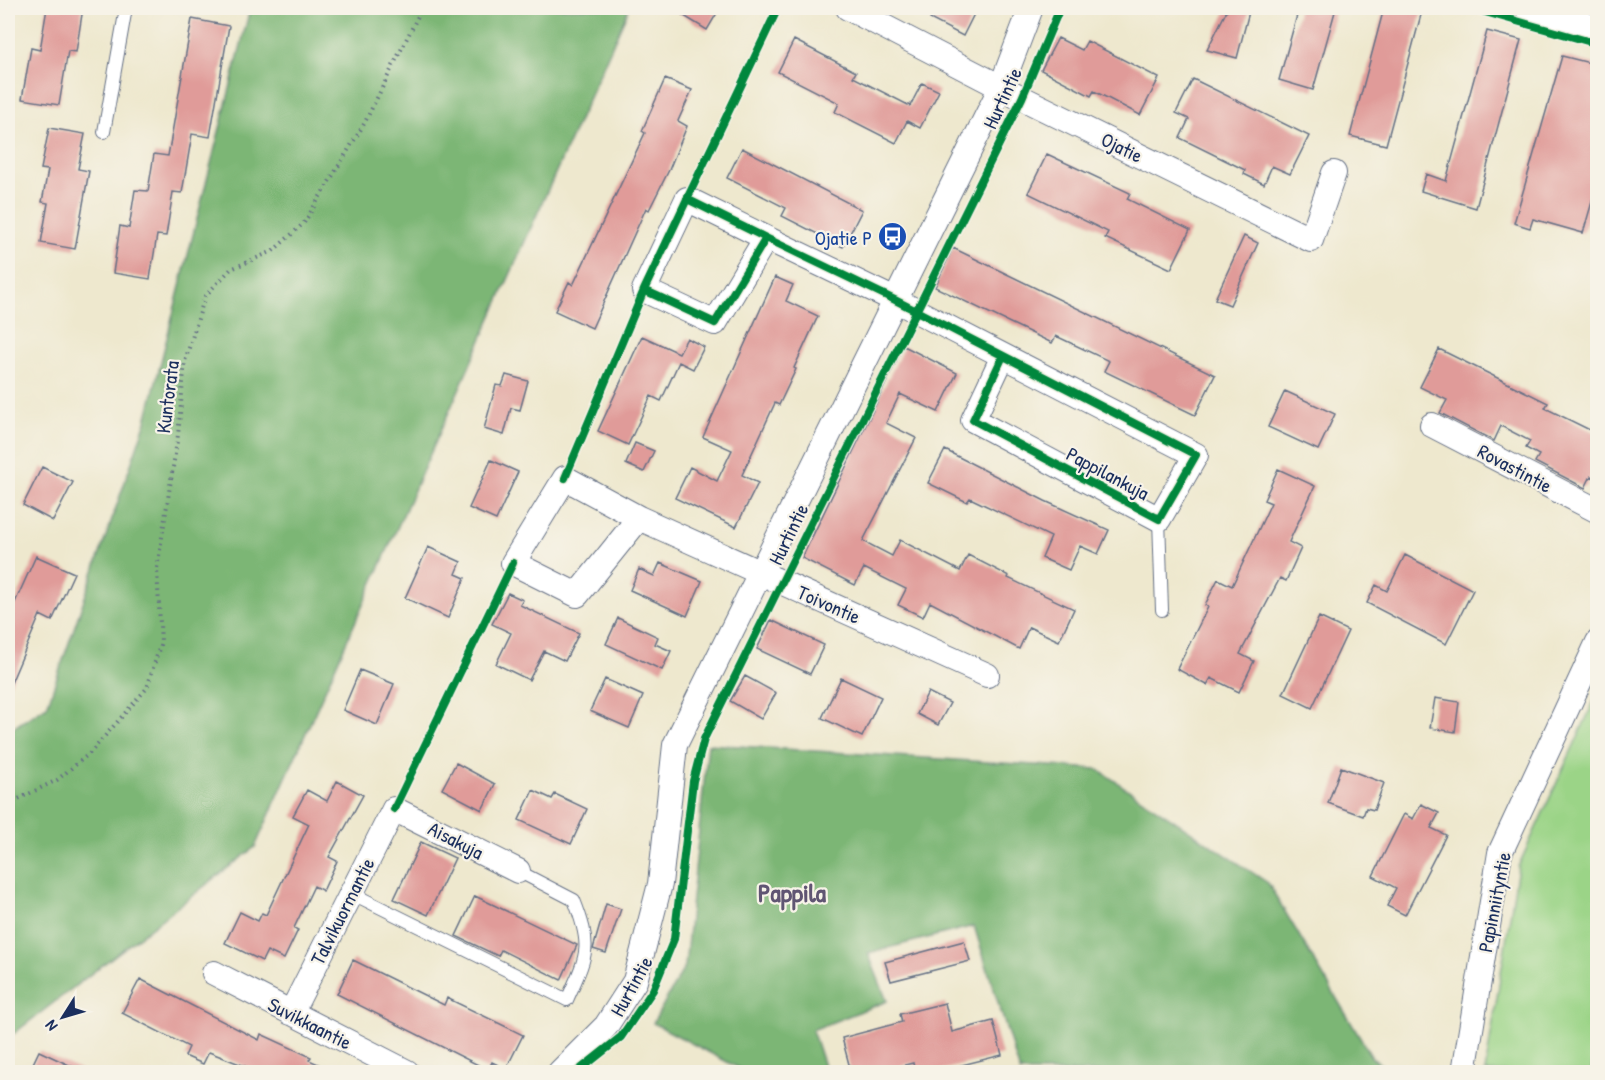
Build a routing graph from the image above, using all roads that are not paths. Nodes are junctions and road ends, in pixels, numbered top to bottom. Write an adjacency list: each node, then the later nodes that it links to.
1 (126, 8): 8 (lane)
2 (848, 8): 5 (street, Ojatie)
3 (1031, 8): 7 (street, Hurtintie)
4 (1527, 8): 6 (street)
5 (874, 14): 7 (street, Ojatie)
6 (1598, 28)
7 (1001, 87): 9 (street, Ojatie); 11 (street, Hurtintie)
8 (104, 132)
9 (1334, 173)
10 (766, 238): 10 (street, Pappilankuja); 11 (street, Pappilankuja)
11 (895, 300): 12 (street, Pappilankuja); 17 (street, Hurtintie)
12 (1003, 356): 16 (street, Pappilankuja); 16 (street, Pappilankuja)
13 (1432, 425): 14 (street, Rovastintie)
14 (1598, 511)
15 (639, 518): 15 (street, Toivontie); 17 (street, Toivontie)
16 (1159, 519): 18 (lane)
17 (760, 573): 20 (street, Toivontie); 27 (street, Hurtintie)
18 (1162, 610)
19 (1598, 642): 28 (street, Papinniityntie)
20 (987, 675)
21 (393, 808): 22 (street, Aisakuja); 23 (street, Talvikuormantie)
22 (518, 871): 23 (lane)
23 (351, 893): 25 (street, Talvikuormantie)
24 (214, 973): 25 (street, Suvikkaantie)
25 (291, 1013): 26 (street, Suvikkaantie)
26 (407, 1072)
27 (560, 1072)
28 (1464, 1072)

